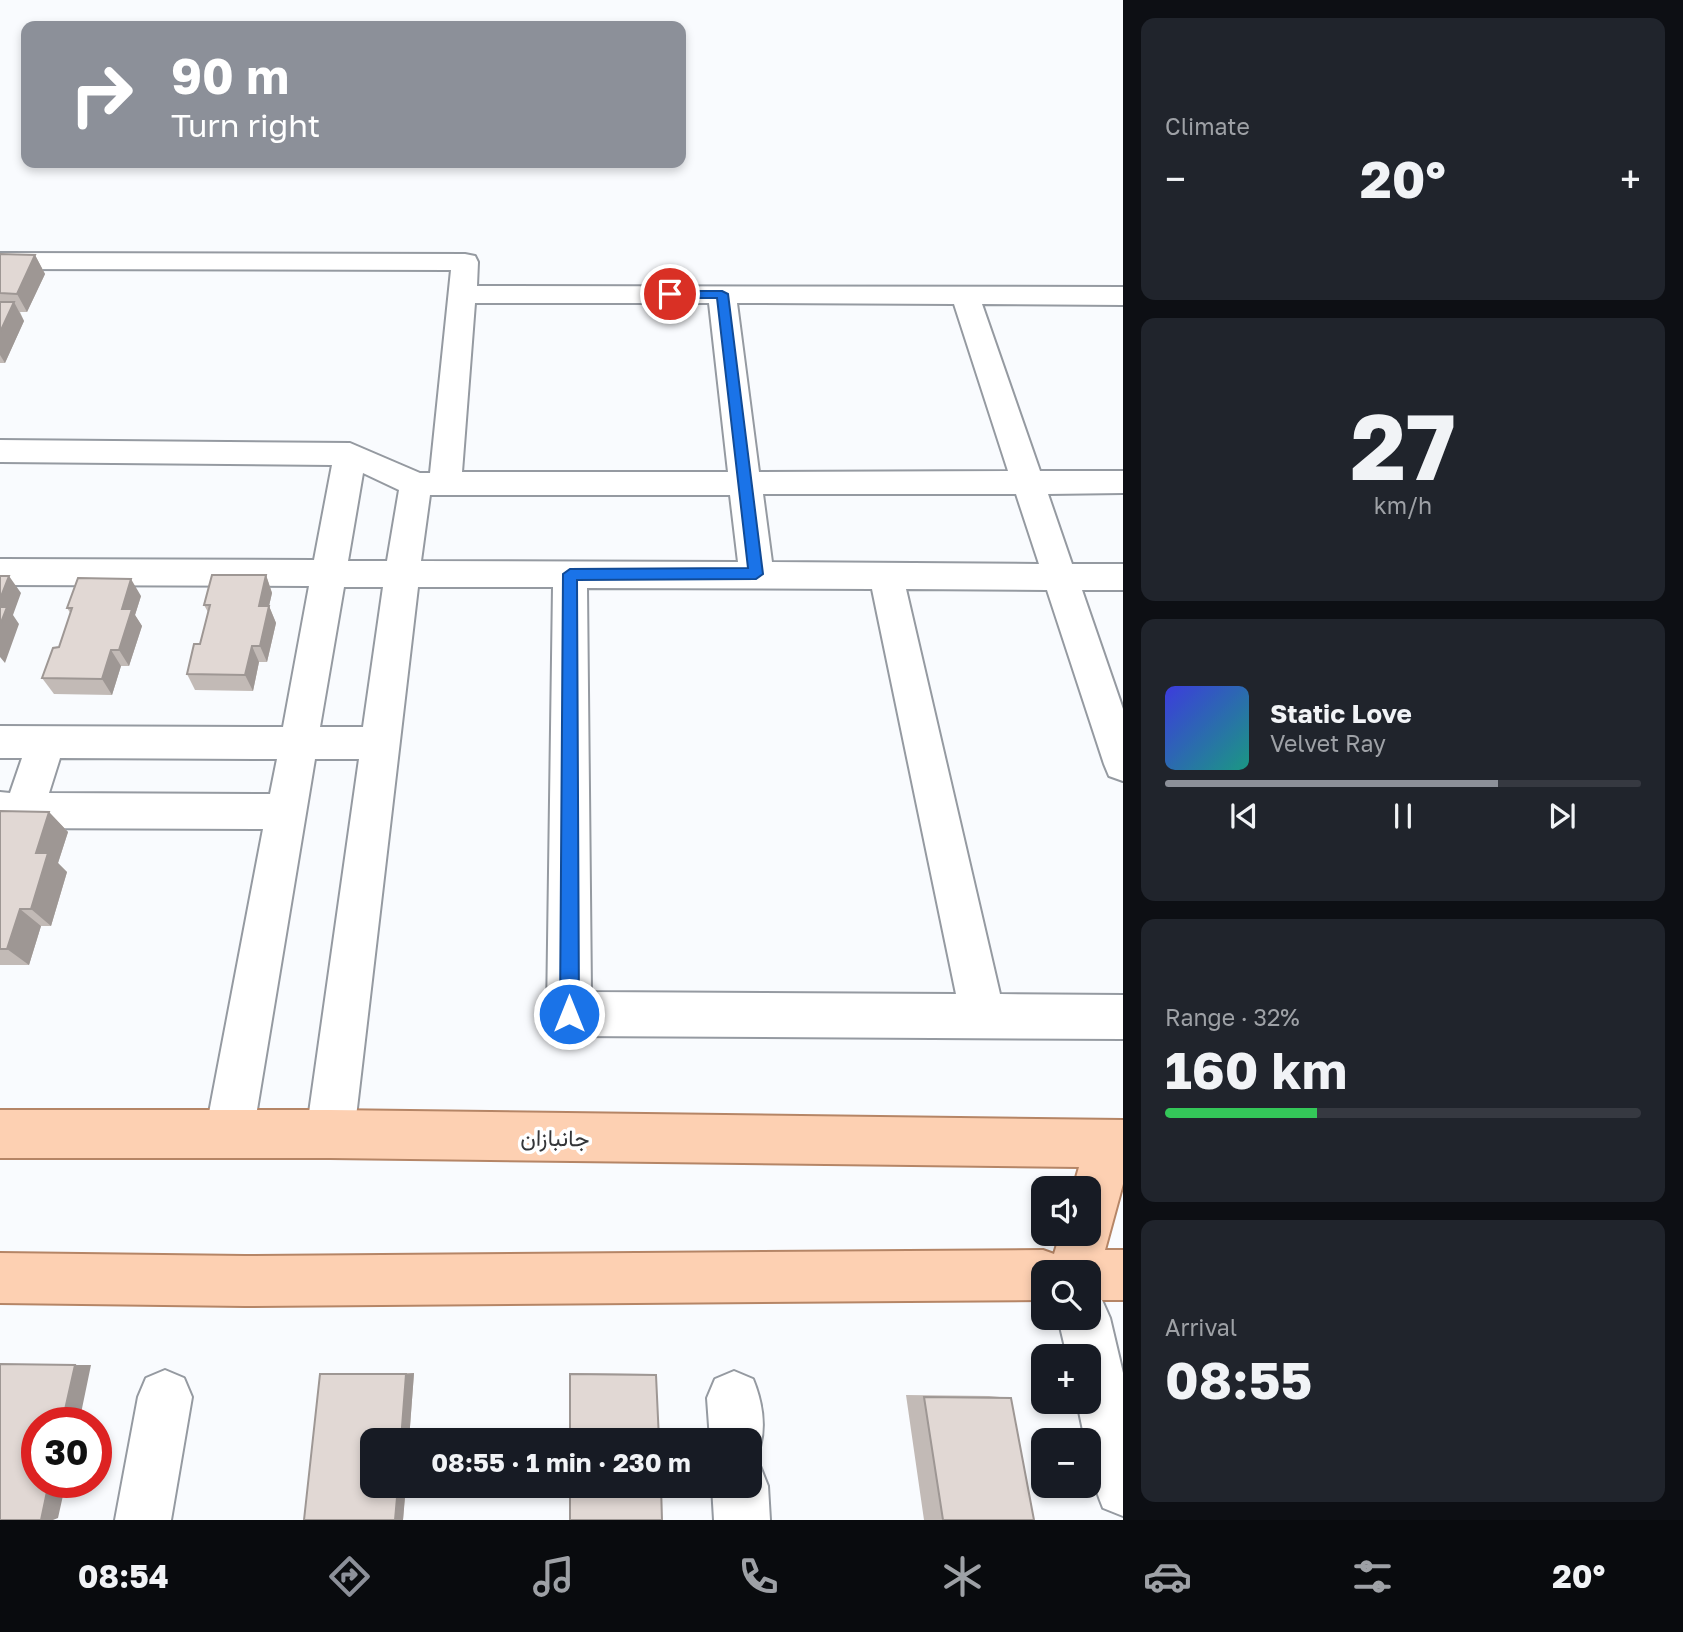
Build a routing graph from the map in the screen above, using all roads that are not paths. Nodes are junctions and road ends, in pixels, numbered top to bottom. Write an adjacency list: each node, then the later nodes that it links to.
1 (0, 261): 3 (street)
2 (722, 294): 3 (street); 4 (street); 8 (street)
3 (463, 295): 11 (street)
4 (965, 295): 5 (street); 9 (street)
5 (1123, 296)
6 (0, 452): 7 (street)
7 (350, 454): 11 (street); 13 (street)
8 (745, 482): 9 (street); 11 (street); 16 (street)
9 (1028, 482): 10 (street); 18 (street)
10 (1123, 482)
11 (430, 483): 14 (street)
12 (0, 572): 13 (street)
13 (328, 574): 14 (street); 23 (street)
14 (402, 574): 15 (street); 22 (street)
15 (570, 574): 16 (street); 27 (street)
16 (756, 574): 17 (street)
17 (886, 576): 18 (street); 27 (street)
18 (1060, 576): 19 (street); 24 (street)
19 (1123, 577)
20 (0, 742): 21 (street)
21 (46, 742): 23 (street); 25 (street)
22 (380, 743): 23 (street); 31 (street)
23 (298, 744): 26 (street)
24 (1123, 764)
25 (12, 810): 26 (street)
26 (286, 812): 30 (street)
27 (983, 1016): 28 (street)
28 (1123, 1017)
29 (0, 1134): 30 (main road, جانبازان)
30 (229, 1134): 31 (main road, جانبازان)
31 (330, 1134): 32 (main road, جانبازان)
32 (1119, 1150): 33 (main road)
33 (1101, 1192)
34 (1031, 1275): 37 (main road)
35 (1101, 1275): 36 (main road)
36 (1123, 1275)
37 (0, 1278)
38 (1087, 1330): 40 (street)
39 (165, 1397): 42 (street)
40 (1123, 1488)
41 (741, 1498): 43 (street)
42 (143, 1520)
43 (742, 1520)

